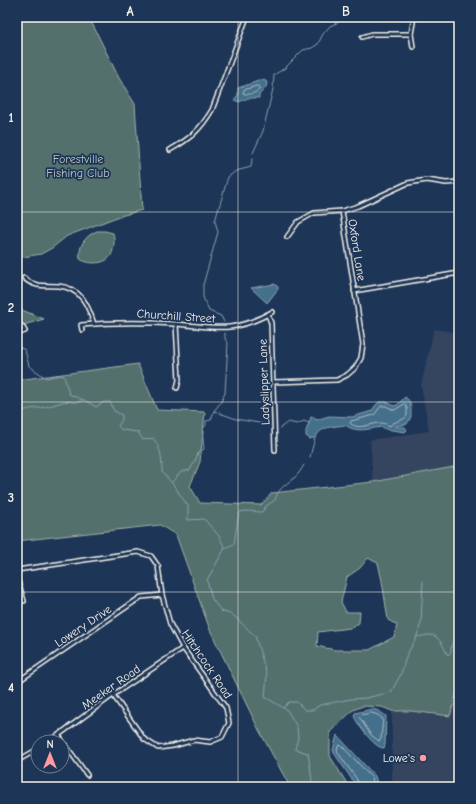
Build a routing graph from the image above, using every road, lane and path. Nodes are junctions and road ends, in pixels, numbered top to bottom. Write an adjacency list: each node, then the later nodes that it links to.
1 (247, 17): 6 (street)
2 (414, 17): 3 (street)
3 (411, 34): 4 (street); 5 (street)
4 (362, 37)
5 (413, 47)
6 (170, 150)
7 (459, 182): 8 (street)
8 (342, 211): 9 (street); 12 (street, Oxford Lane)
9 (287, 237)
10 (459, 273): 12 (street)
11 (24, 278): 16 (street)
12 (354, 291): 20 (street, Oxford Lane)
13 (272, 312): 14 (street, Churchill Street)
14 (268, 315): 17 (street, Churchill Street); 20 (street, Ladyslipper Lane)
15 (17, 324): 19 (street)
16 (94, 324): 17 (street, Churchill Street); 18 (street, Churchill Street)
17 (176, 324): 21 (street)
18 (82, 330)
19 (17, 334)
20 (273, 382): 22 (street, Ladyslipper Lane)
21 (177, 388)
22 (276, 450)
23 (17, 570): 25 (street, Hitchcock Road)
24 (17, 578): 26 (street)
25 (162, 595): 27 (street, Hitchcock Road); 28 (street, Lowery Drive)
26 (24, 601)
27 (183, 648): 29 (street, Meeker Road); 29 (street, Hitchcock Road)
28 (17, 682)
29 (113, 695): 30 (street, Meeker Road)
30 (62, 734)
31 (70, 751): 34 (street)
32 (30, 754): 33 (street)
33 (17, 761)
34 (87, 775)

